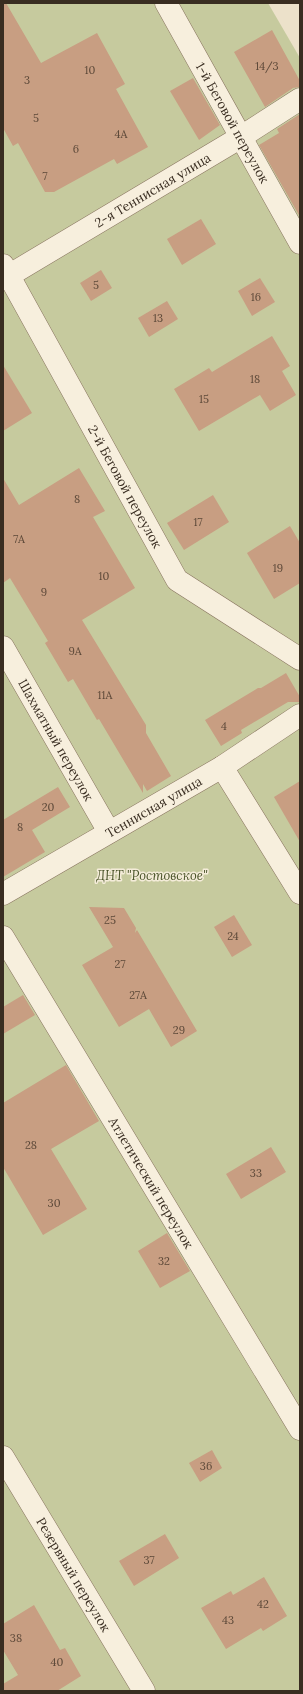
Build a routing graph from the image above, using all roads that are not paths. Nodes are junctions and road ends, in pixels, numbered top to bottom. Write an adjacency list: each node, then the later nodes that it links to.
1 (166, 3): 3 (street, 1-й Беговой переулок)
2 (300, 99): 3 (street, 2-я Теннисная улица)
3 (241, 137): 4 (street, 1-й Беговой переулок); 5 (street, 2-я Теннисная улица)
4 (300, 243)
5 (5, 273): 7 (street, 2-й Беговой переулок)
6 (3, 647): 10 (street, Шахматный переулок)
7 (300, 659)
8 (300, 715): 9 (street, Теннисная улица)
9 (222, 767): 10 (street, Теннисная улица); 11 (street)
10 (109, 832): 12 (street, Теннисная улица)
11 (300, 893)
12 (3, 894)
13 (3, 936): 14 (street, Атлетический переулок)
14 (300, 1429)
15 (3, 1457): 16 (street, Резервный переулок)
16 (144, 1691)

